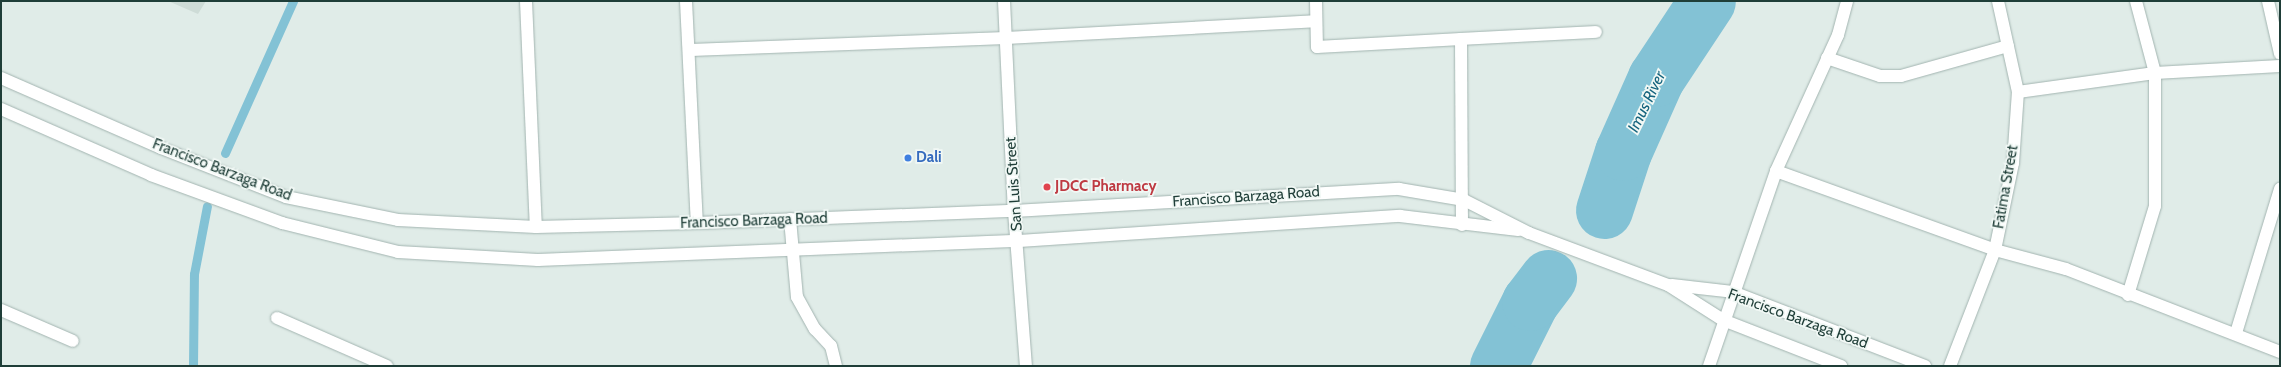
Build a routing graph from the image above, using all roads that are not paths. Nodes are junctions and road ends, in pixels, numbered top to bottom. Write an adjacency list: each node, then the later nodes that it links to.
1 (526, 1): 29 (street)
2 (686, 1): 14 (street)
3 (1004, 1): 11 (street, San Luis Street)
4 (1316, 1): 9 (street)
5 (1847, 1): 16 (street)
6 (1998, 1): 13 (street, Fatima Street)
7 (2136, 1): 18 (street)
8 (2268, 1): 15 (street)
9 (1315, 21): 11 (street); 12 (street)
10 (1596, 32): 12 (street)
11 (1006, 38): 14 (street); 25 (street, San Luis Street)
12 (1461, 40): 24 (street)
13 (2008, 46): 16 (street); 20 (street, Fatima Street)
14 (691, 50): 27 (street)
15 (2280, 54)
16 (1827, 58): 22 (street)
17 (2280, 66): 18 (street)
18 (2155, 73): 20 (street); 36 (street)
19 (1, 78): 29 (street, Francisco Barzaga Road)
20 (2018, 92): 33 (street, Fatima Street)
21 (1, 109): 32 (street, Francisco Barzaga Road)
22 (1776, 171): 33 (street); 35 (street)
23 (2280, 189): 40 (street)
24 (1464, 200): 25 (street, Francisco Barzaga Road); 28 (street); 30 (street, Francisco Barzaga Road)
25 (1014, 211): 26 (street, Francisco Barzaga Road); 31 (street, San Luis Street)
26 (790, 219): 27 (street, Francisco Barzaga Road); 32 (street)
27 (697, 223): 29 (street, Francisco Barzaga Road)
28 (1462, 225): 30 (street, Francisco Barzaga Road); 31 (street, Francisco Barzaga Road)
29 (536, 227)
30 (1527, 232): 34 (street, Francisco Barzaga Road)
31 (1019, 240): 32 (street, Francisco Barzaga Road); 45 (street, San Luis Street)
32 (792, 249): 44 (street)
33 (1995, 250): 36 (street); 49 (street, Fatima Street)
34 (1664, 283): 35 (street, Francisco Barzaga Road); 39 (street, Francisco Barzaga Road)
35 (1733, 292): 39 (street); 48 (street, Francisco Barzaga Road)
36 (2128, 295): 40 (street)
37 (1, 310): 41 (street)
38 (277, 318): 43 (street)
39 (1723, 320): 46 (street); 47 (street, Francisco Barzaga Road)
40 (2236, 333): 42 (street)
41 (73, 341)
42 (2280, 352)
43 (387, 366)
44 (836, 366)
45 (1026, 366)
46 (1709, 366)
47 (1841, 366)
48 (1925, 366)
49 (1950, 366)

